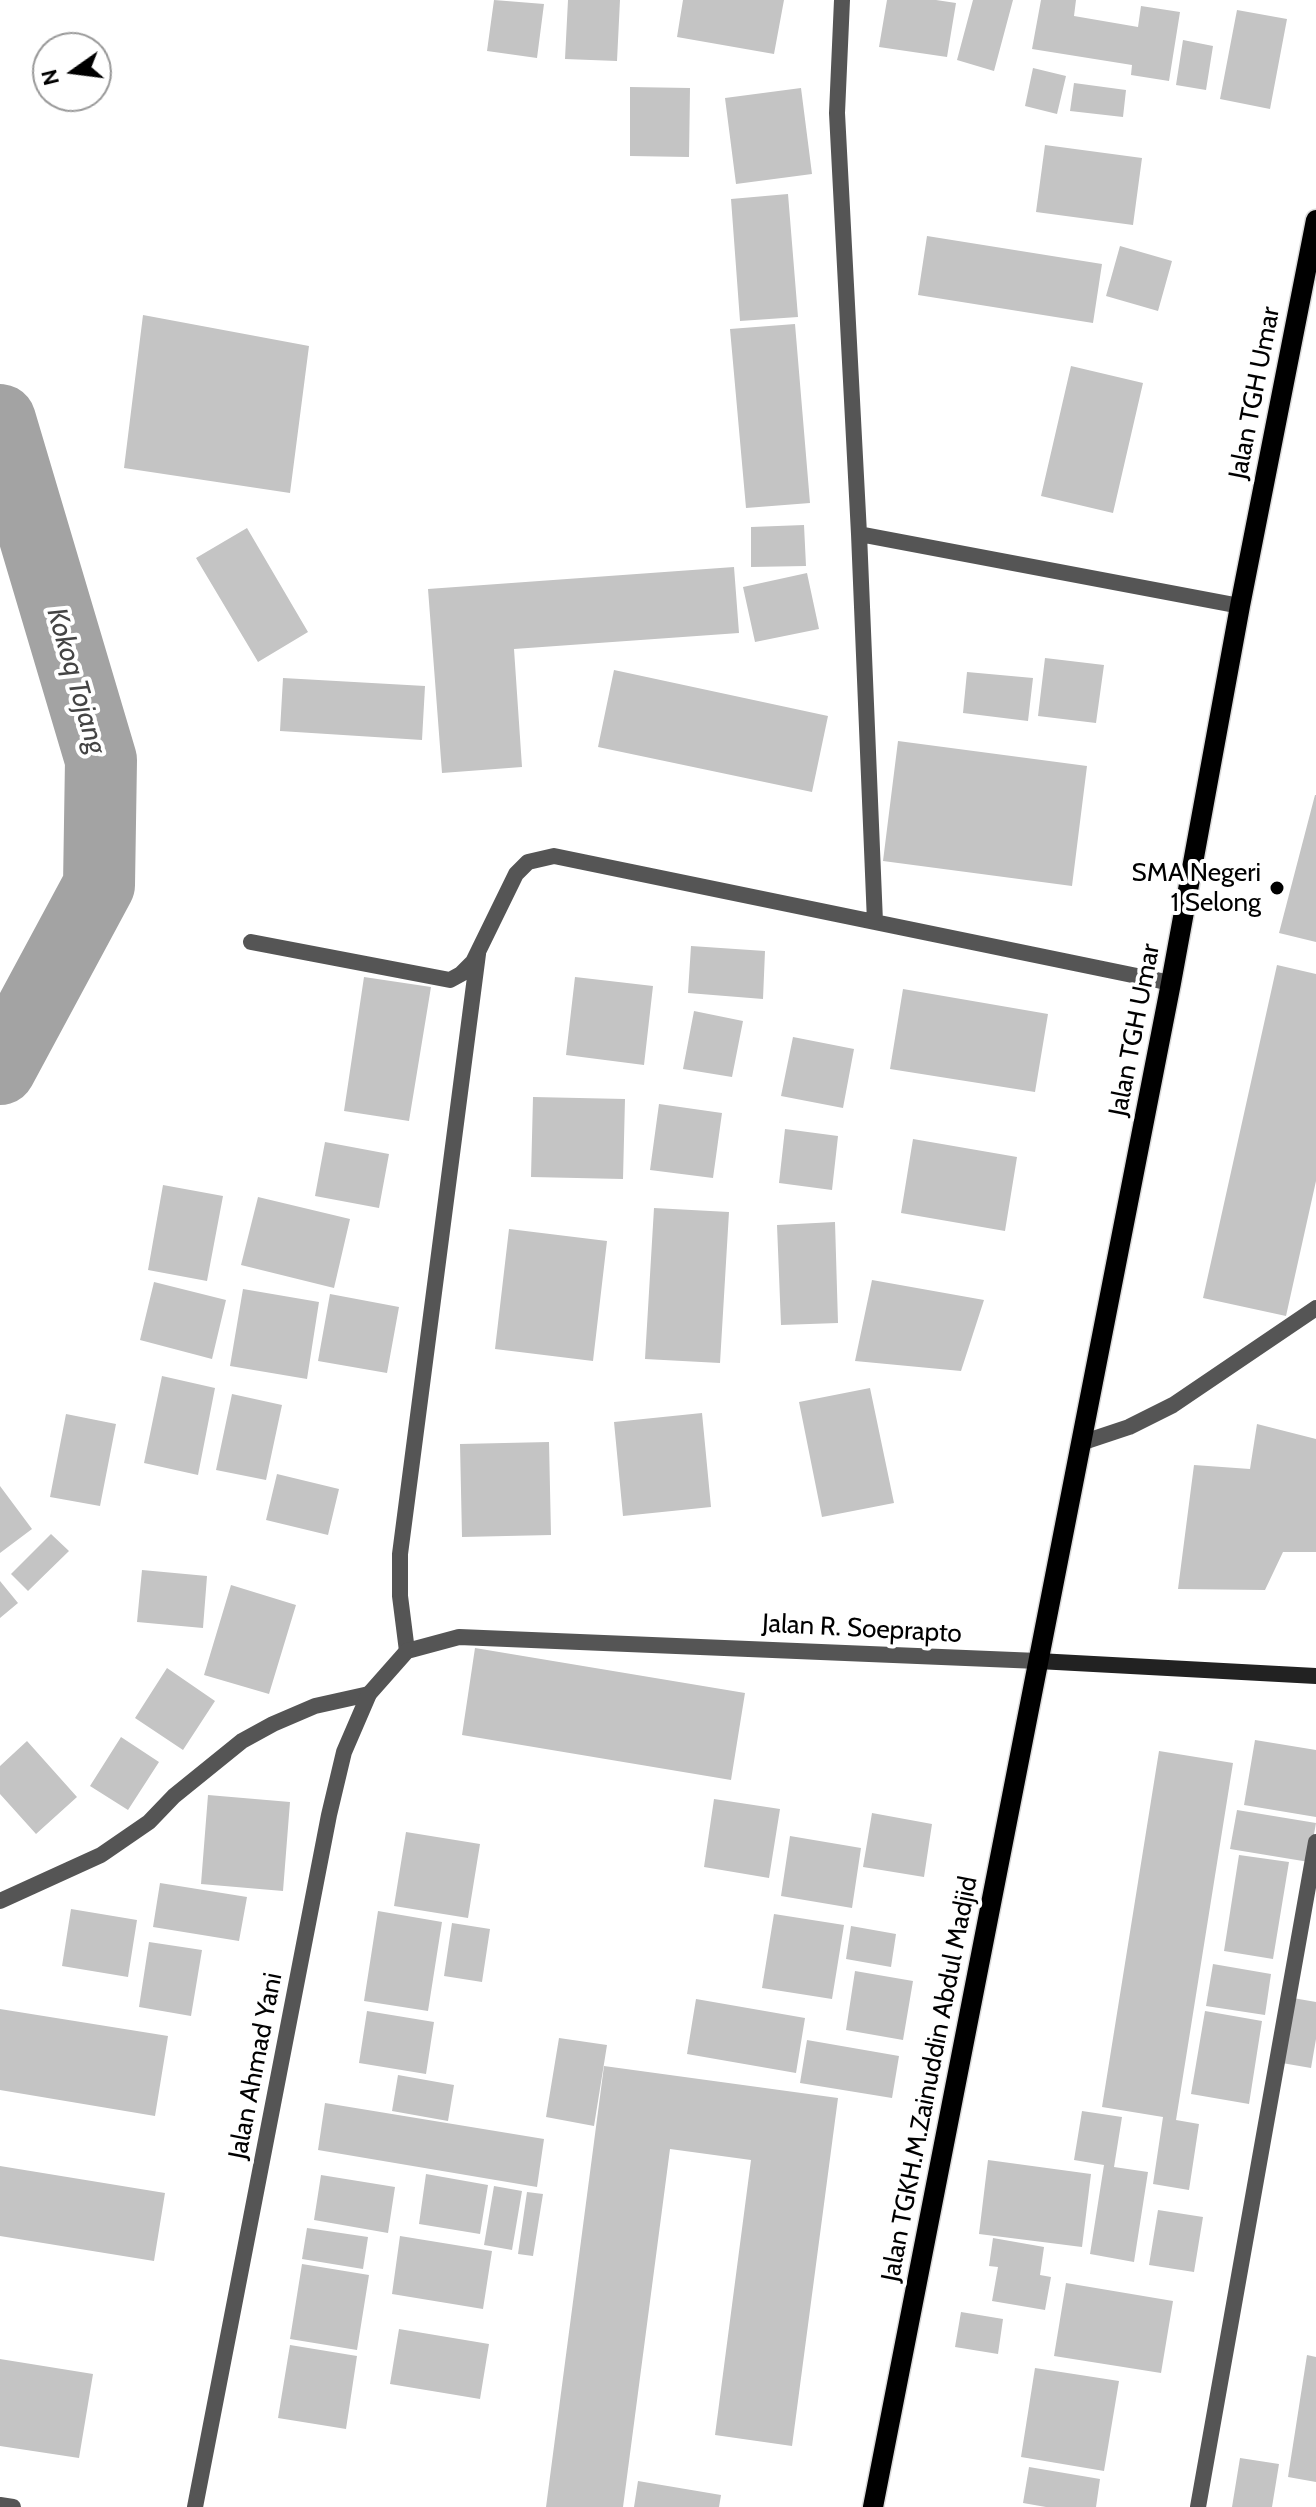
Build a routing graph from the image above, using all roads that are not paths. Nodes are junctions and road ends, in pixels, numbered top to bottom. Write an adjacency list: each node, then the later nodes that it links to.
1 (842, 0): 3 (street)
2 (1316, 220): 4 (main road, Jalan TGH Umar)
3 (859, 534): 4 (street); 5 (street)
4 (1240, 606): 8 (main road, Jalan TGH Umar)
5 (875, 922): 7 (street); 8 (street)
6 (251, 942): 7 (street)
7 (478, 950): 11 (street)
8 (1171, 983): 10 (main road, Jalan TGH Umar)
9 (1316, 1308): 10 (street)
10 (1081, 1443): 12 (main road, Jalan TGH Umar)
11 (407, 1651): 12 (street, Jalan R. Soeprapto); 14 (street, Jalan Ahmad Yani)
12 (1038, 1661): 13 (main road, Jalan R. Soeprapto); 20 (main road, Jalan TGKH.M.Zainuddin Abdul Madjid)
13 (1316, 1676)
14 (369, 1694): 16 (street); 19 (street, Jalan Ahmad Yani)
15 (1316, 1842): 21 (street)
16 (0, 1901)
17 (0, 2505): 18 (street)
18 (13, 2507)
19 (195, 2507)
20 (873, 2507)
21 (1198, 2507)

